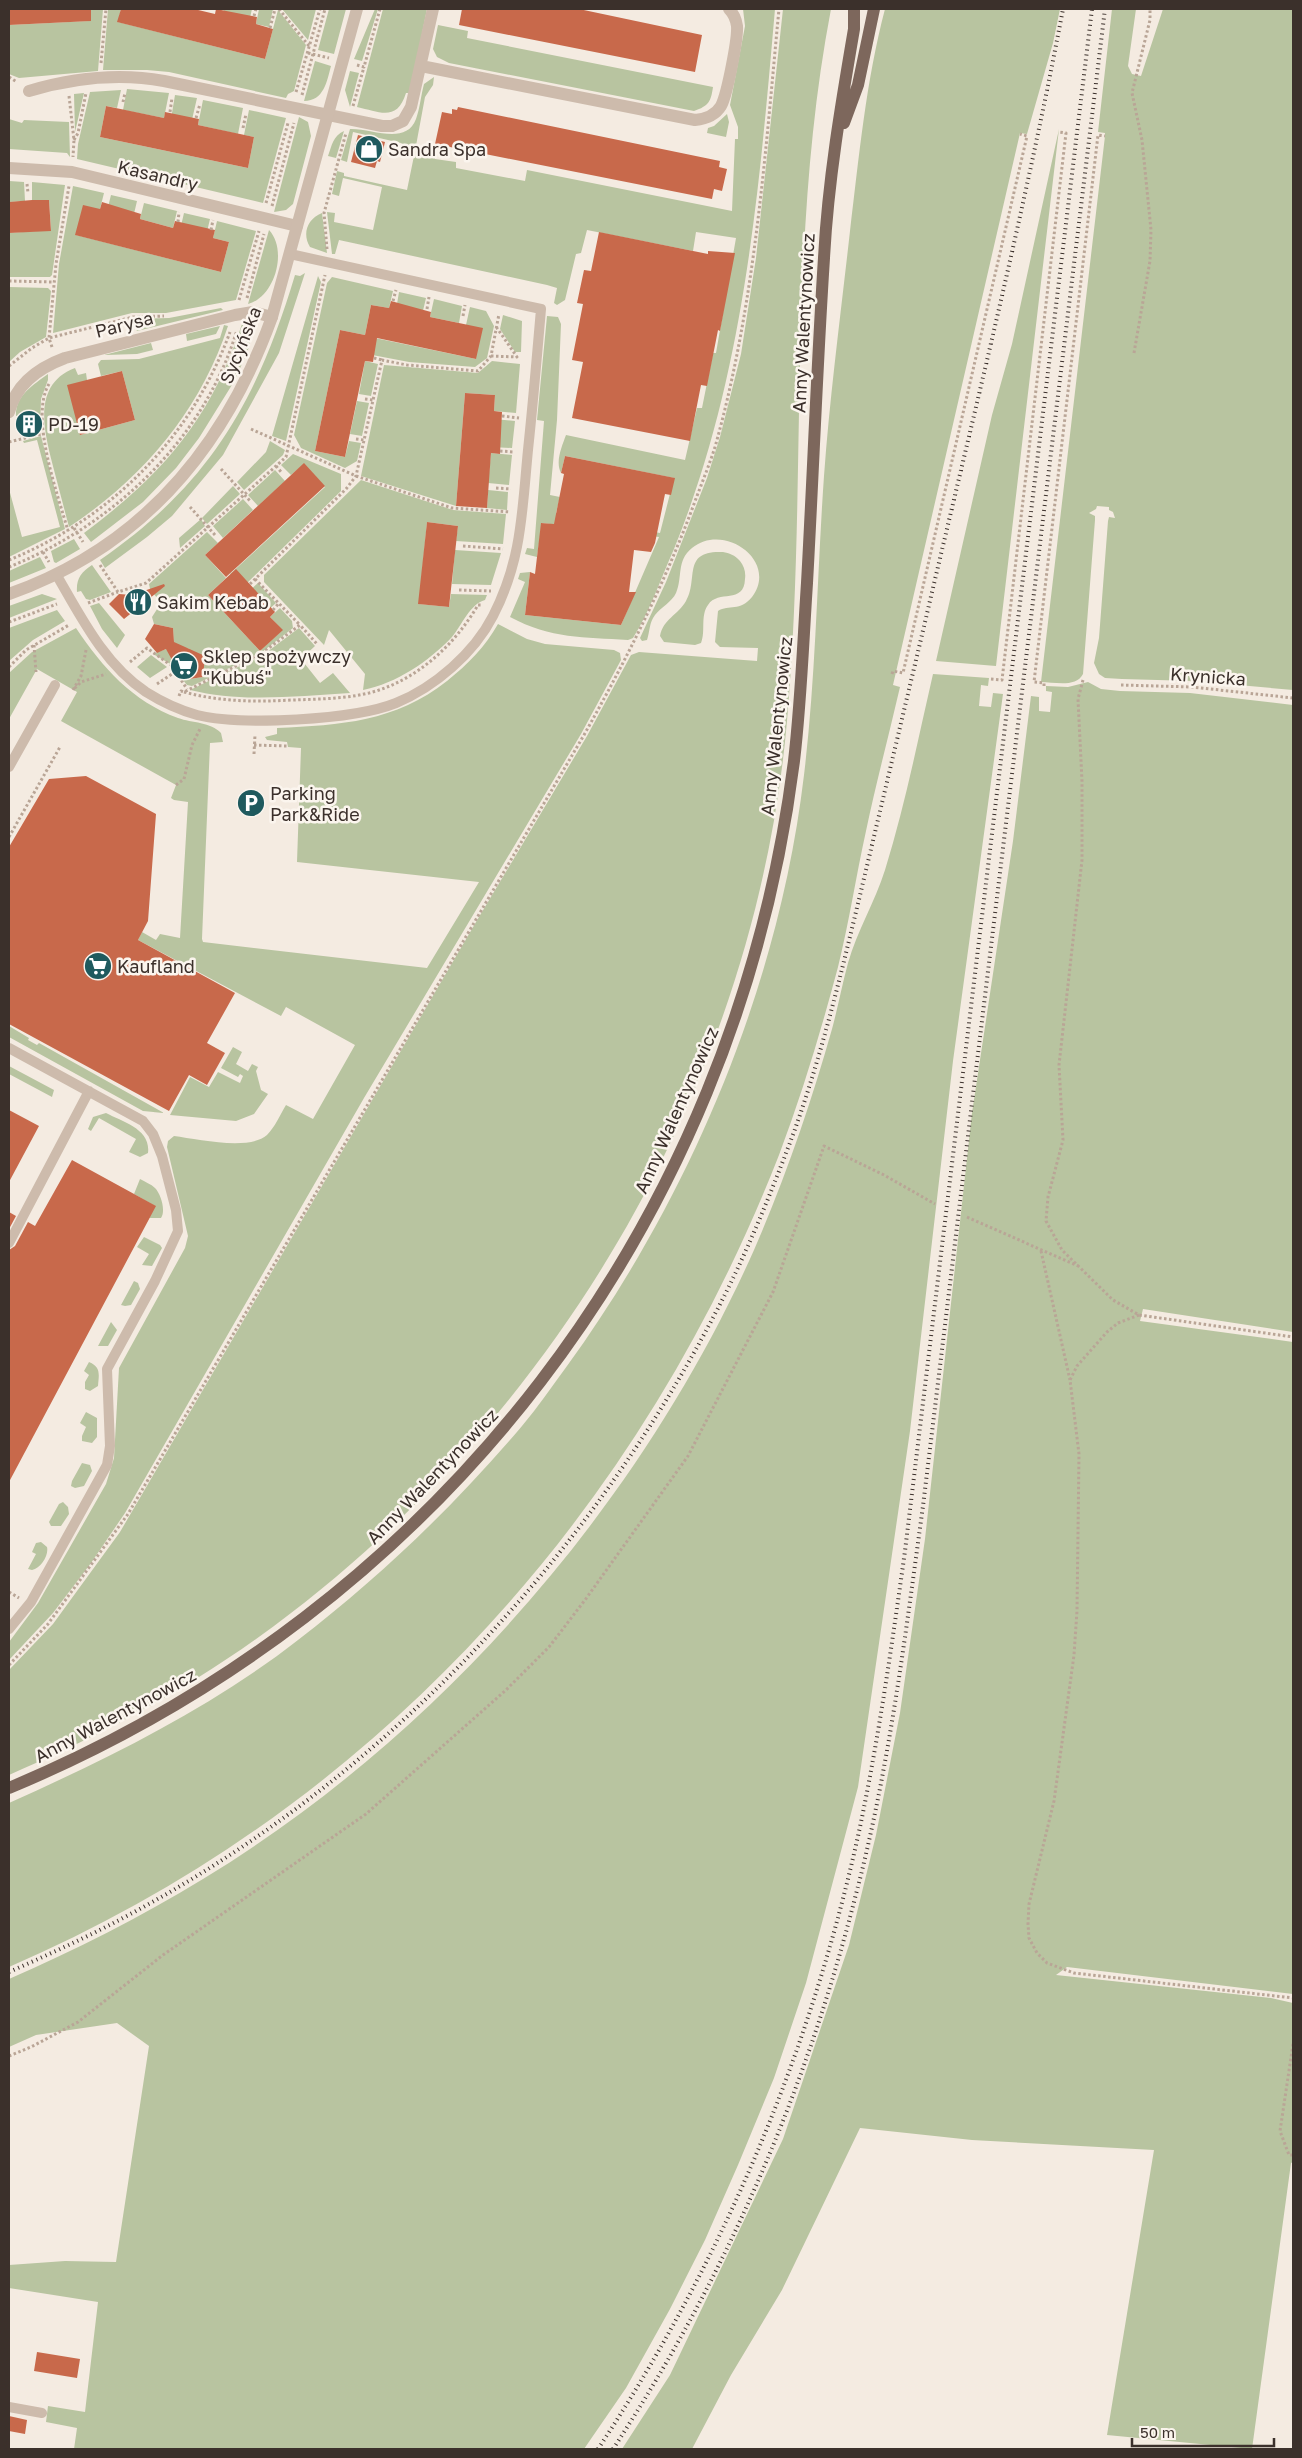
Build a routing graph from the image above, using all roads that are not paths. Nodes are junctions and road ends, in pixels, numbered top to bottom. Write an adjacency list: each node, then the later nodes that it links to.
1 (357, 9): 8 (street, Sycyńska)
2 (433, 9): 6 (street)
3 (729, 9): 6 (street)
4 (854, 9): 9 (main road, Anny Walentynowicz)
5 (874, 9): 9 (main road, Anny Walentynowicz)
6 (421, 66): 8 (street)
7 (30, 91): 8 (street)
8 (328, 115): 11 (street, Sycyńska)
9 (834, 151): 23 (main road, Anny Walentynowicz)
10 (9, 168): 11 (street, Kasandry)
11 (298, 226): 12 (street, Sycyńska)
12 (290, 254): 13 (street, Sycyńska); 15 (lane)
13 (272, 317): 14 (street, Parysa); 15 (street, Sycyńska)
14 (9, 412)
15 (56, 574): 16 (street, Sycyńska)
16 (9, 594)
17 (55, 684): 18 (lane)
18 (9, 767)
19 (9, 1048): 20 (lane)
20 (89, 1091): 21 (lane); 22 (lane)
21 (9, 1242)
22 (9, 1630)
23 (9, 1788)
24 (9, 2407): 25 (lane)
25 (42, 2413)

